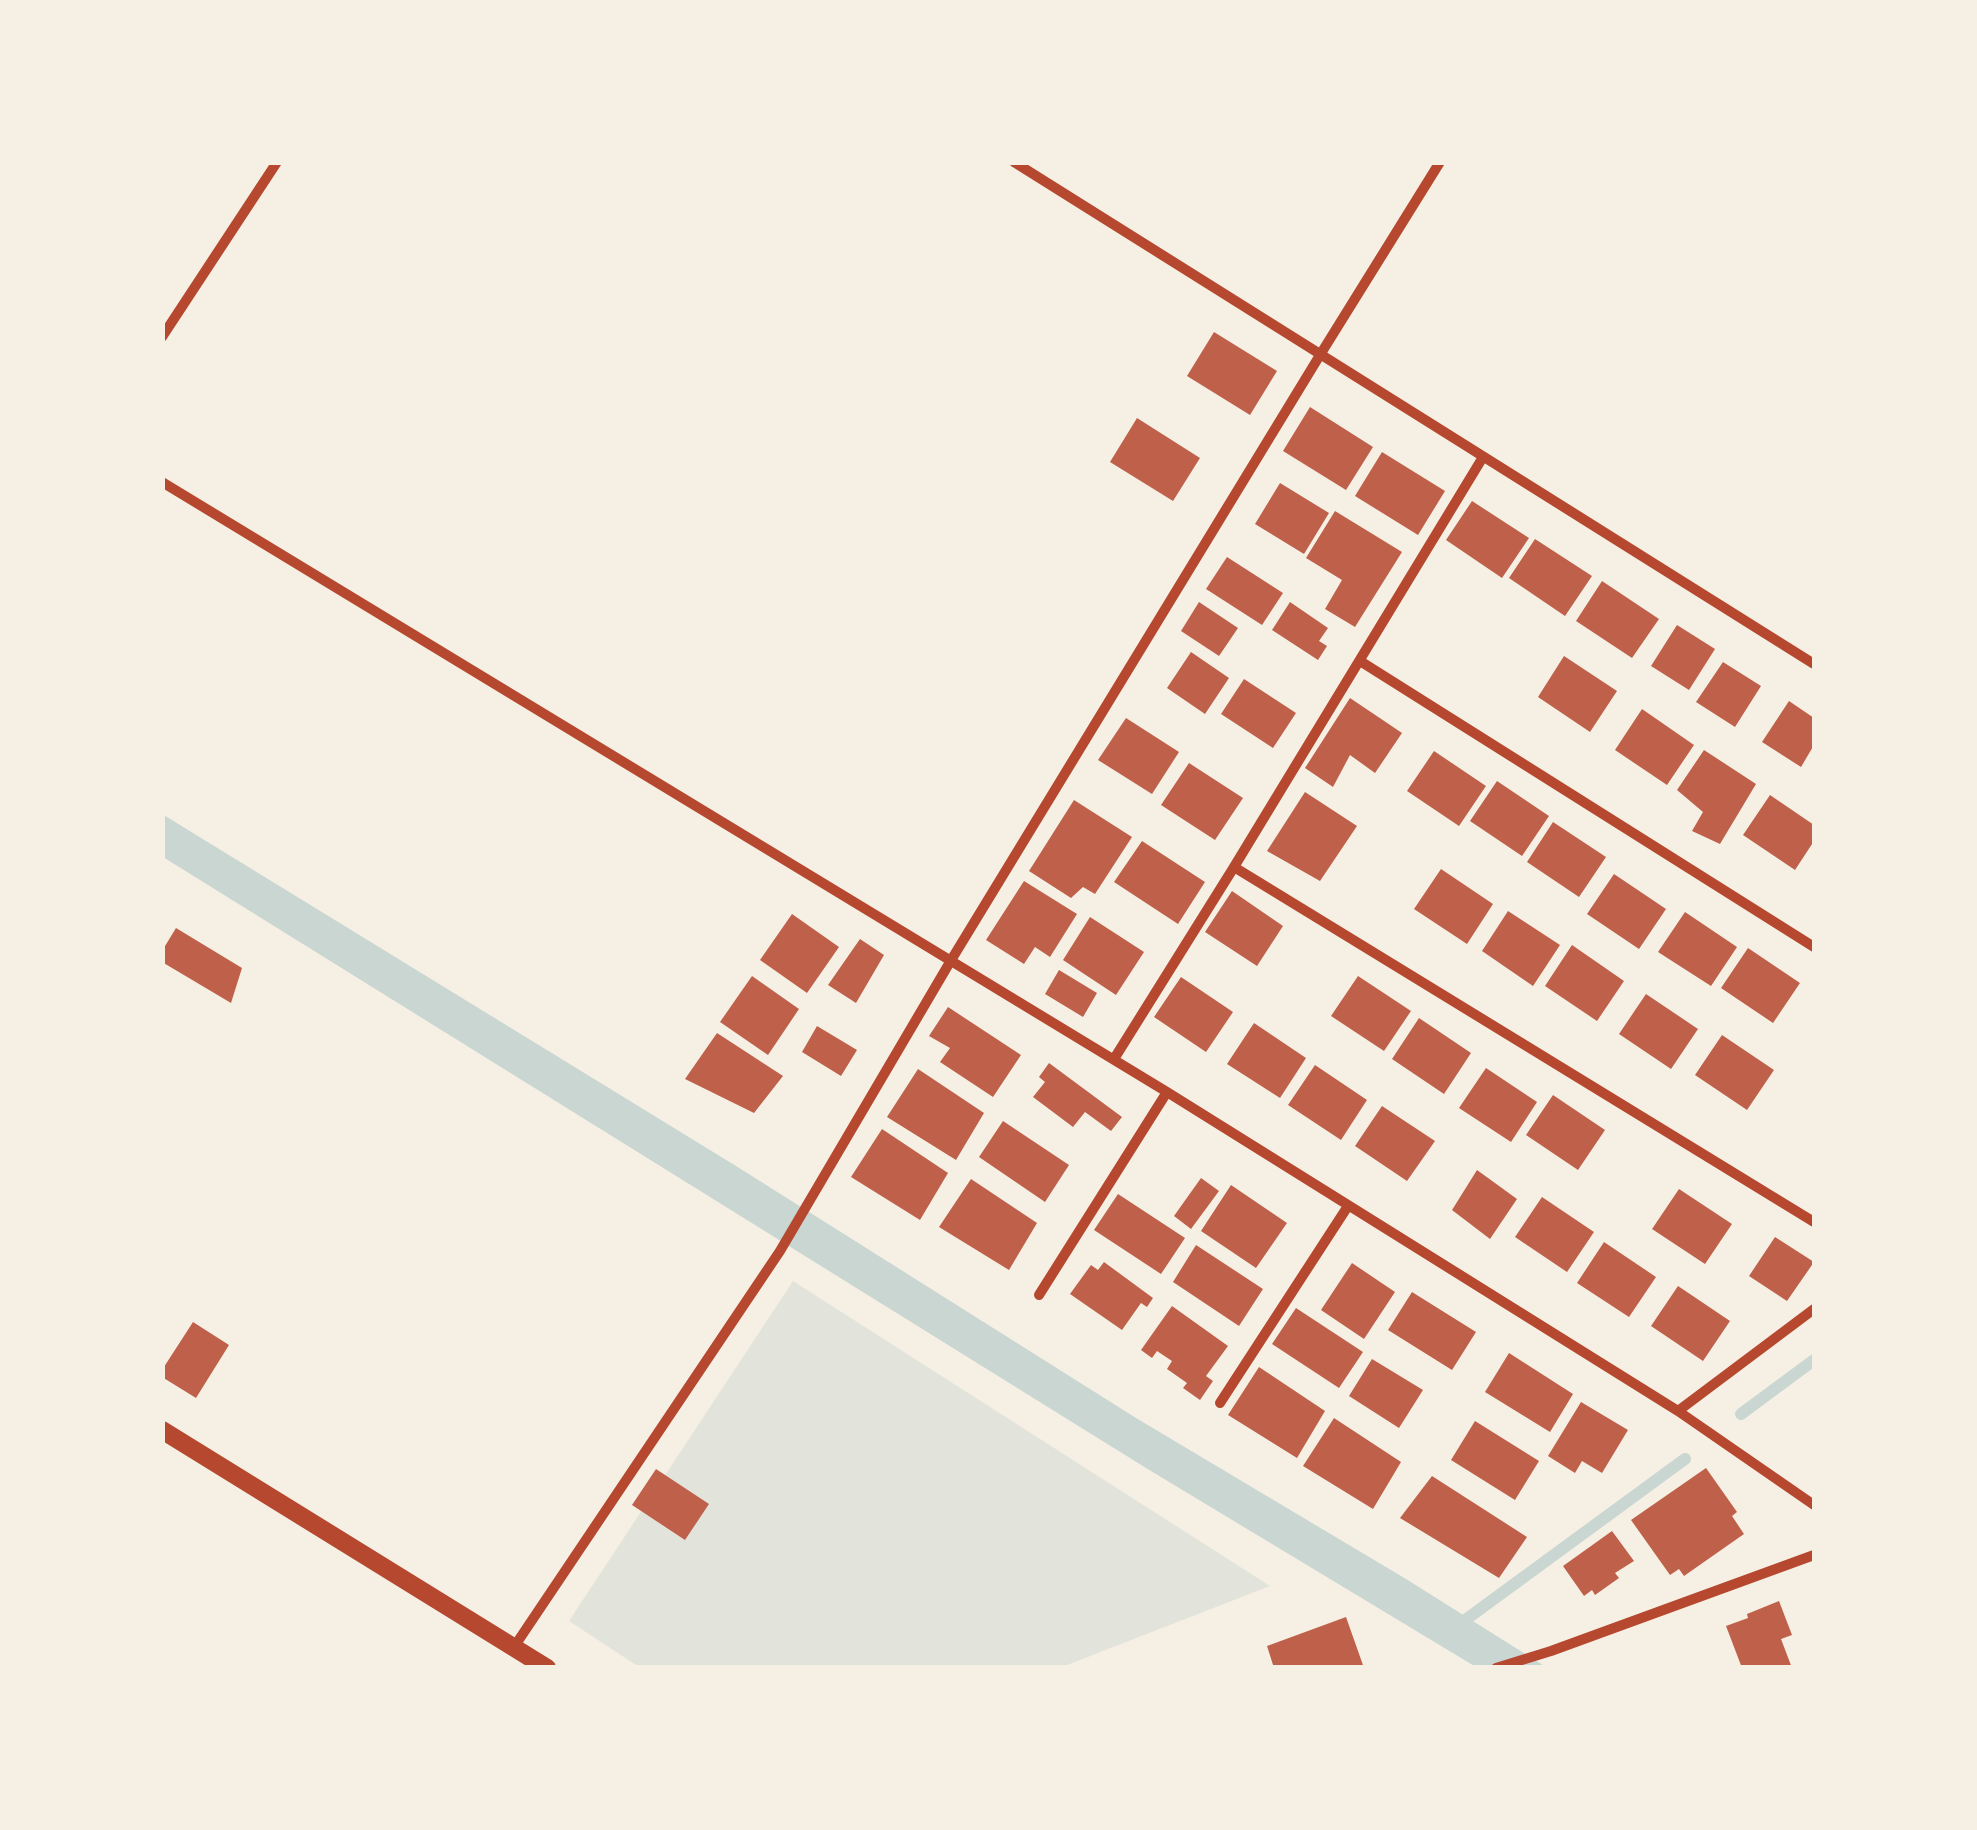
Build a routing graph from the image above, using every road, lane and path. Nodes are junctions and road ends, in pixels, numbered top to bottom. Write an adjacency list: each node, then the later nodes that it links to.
1 (277, 162): 4 (street)
2 (1014, 162): 5 (street)
3 (1440, 162): 5 (street)
4 (162, 337)
5 (1320, 355): 6 (street); 12 (street)
6 (1484, 457): 8 (street); 9 (street)
7 (162, 482): 12 (street)
8 (1360, 661): 10 (street); 11 (street)
9 (1814, 664)
10 (1234, 867): 13 (street); 16 (street)
11 (1814, 947)
12 (950, 962): 13 (street); 24 (street)
13 (1114, 1059): 14 (street)
14 (1167, 1092): 15 (street); 17 (street)
15 (1348, 1206): 19 (street); 20 (street)
16 (1814, 1222)
17 (1039, 1295)
18 (1814, 1310): 20 (street)
19 (1220, 1403)
20 (1678, 1411): 22 (street)
21 (162, 1430): 24 (street)
22 (1814, 1505)
23 (1814, 1556): 26 (street)
24 (514, 1647): 25 (street)
25 (547, 1668)
26 (1496, 1668)

